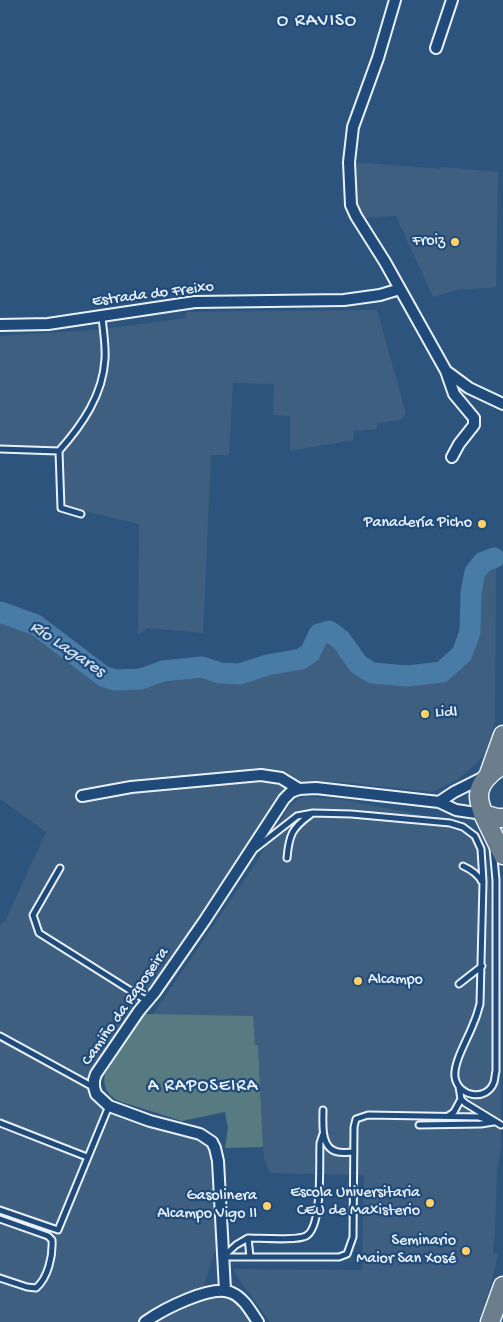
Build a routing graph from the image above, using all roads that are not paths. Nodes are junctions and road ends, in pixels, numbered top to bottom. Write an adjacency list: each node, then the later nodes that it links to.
1 (395, 0): 4 (street)
2 (452, 0): 3 (street)
3 (436, 48)
4 (400, 289): 5 (street, Estrada do Freixo); 7 (street)
5 (102, 316): 6 (street, Estrada do Freixo); 10 (lane)
6 (0, 325)
7 (446, 372): 8 (street); 11 (street)
8 (503, 404)
9 (0, 450): 10 (lane)
10 (59, 452): 12 (lane)
11 (452, 457)
12 (81, 514)
13 (503, 735): 15 (highway)
14 (503, 765): 15 (highway)
15 (488, 775): 18 (street); 20 (highway)
16 (300, 789): 17 (street); 18 (street); 23 (street, Camiño da Raposeira)
17 (82, 796)
18 (439, 802): 20 (street)
19 (313, 813): 23 (lane); 25 (lane); 28 (lane)
20 (483, 814): 21 (highway); 22 (highway)
21 (503, 818)
22 (493, 835): 24 (highway); 33 (lane)
23 (249, 854): 31 (street, Camiño da Raposeira)
24 (503, 855)
25 (288, 858)
26 (464, 866): 28 (lane)
27 (60, 868): 31 (lane)
28 (483, 882): 29 (lane)
29 (482, 966): 30 (lane); 33 (lane)
30 (459, 984)
31 (147, 1001): 34 (street, Camiño da Raposeira)
32 (0, 1036): 34 (lane)
33 (459, 1086): 35 (lane)
34 (94, 1087): 36 (street, Camiño da Raposeira)
35 (462, 1099): 38 (lane); 40 (lane)
36 (109, 1106): 44 (lane); 48 (street)
37 (323, 1110): 42 (lane)
38 (447, 1117): 40 (lane); 43 (lane)
39 (0, 1123): 44 (lane)
40 (498, 1123): 41 (lane)
41 (419, 1125)
42 (323, 1134): 43 (lane); 47 (lane)
43 (354, 1152): 49 (lane)
44 (87, 1158): 45 (lane)
45 (0, 1210)
46 (0, 1220): 50 (lane)
47 (248, 1238): 48 (lane); 49 (lane)
48 (223, 1257): 49 (lane); 52 (street)
49 (250, 1257)
50 (0, 1278)
51 (503, 1286): 55 (highway)
52 (225, 1290): 53 (street); 54 (street)
53 (145, 1322)
54 (258, 1322)
55 (490, 1322)

